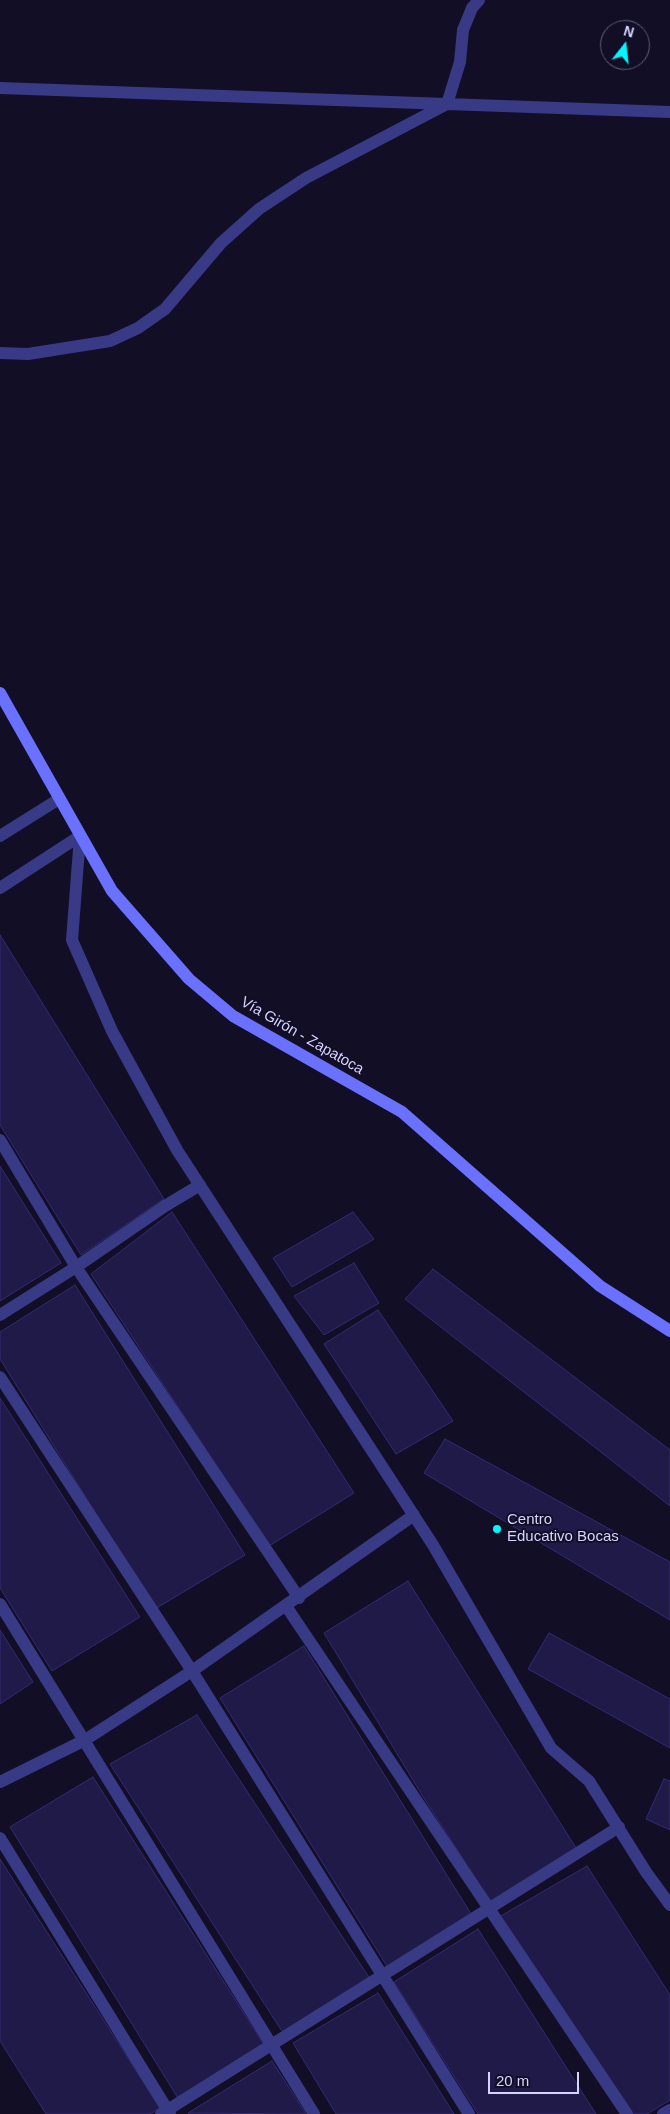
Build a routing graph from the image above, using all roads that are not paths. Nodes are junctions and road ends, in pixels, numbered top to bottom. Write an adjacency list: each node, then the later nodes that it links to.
1 (479, 0): 3 (street)
2 (0, 88): 3 (street)
3 (447, 104): 4 (street); 5 (street)
4 (670, 112)
5 (0, 353)
6 (0, 693): 7 (main road, Vía Girón - Zapatoca)
7 (59, 799): 8 (street); 9 (main road, Vía Girón - Zapatoca)
8 (0, 836)
9 (80, 836): 10 (street); 12 (street); 15 (main road, Vía Girón - Zapatoca)
10 (0, 888)
11 (0, 1140): 13 (street)
12 (200, 1185): 13 (street); 17 (street)
13 (76, 1267): 14 (street); 18 (street)
14 (0, 1315)
15 (670, 1331)
16 (0, 1377): 21 (street)
17 (414, 1515): 18 (street); 24 (street)
18 (299, 1598): 20 (street)
19 (0, 1604): 22 (street)
20 (286, 1606): 21 (street); 27 (street)
21 (192, 1671): 22 (street); 28 (street)
22 (85, 1740): 23 (street); 29 (street)
23 (0, 1782)
24 (619, 1827): 26 (street); 27 (street)
25 (0, 1838): 31 (street)
26 (670, 1905)
27 (489, 1909): 28 (street); 34 (street)
28 (382, 1975): 29 (street); 33 (street)
29 (272, 2044): 31 (street); 32 (street)
30 (670, 2110): 35 (street)
31 (166, 2113)
32 (314, 2114)
33 (469, 2114)
34 (627, 2114)
35 (663, 2114)

